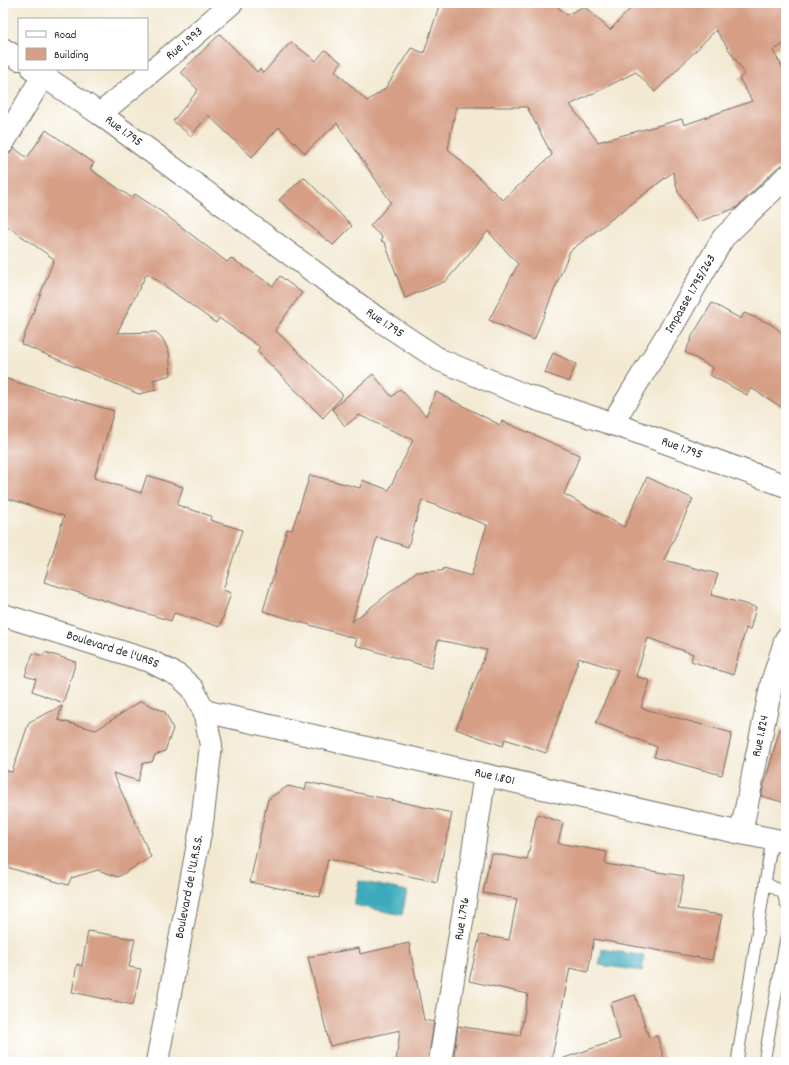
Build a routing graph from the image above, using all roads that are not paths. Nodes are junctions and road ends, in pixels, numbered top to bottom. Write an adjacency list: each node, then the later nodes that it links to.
1 (232, 3): 5 (street, Rue 1.993)
2 (3, 49): 3 (street)
3 (18, 59)
4 (38, 72): 5 (street, Rue 1.795); 6 (street)
5 (100, 114): 8 (street, Rue 1.795)
6 (3, 143)
7 (786, 177): 8 (street, Impasse 1.795/263)
8 (612, 424): 9 (street, Rue 1.795)
9 (786, 486)
10 (3, 615): 12 (street, Boulevard de l'URSS)
11 (786, 639): 14 (street, Rue 1.824)
12 (204, 711): 13 (street, Rue 1.801); 20 (street, Boulevard de l'U.R.S.S.)
13 (485, 775): 14 (street, Rue 1.801); 21 (street, Rue 1.796)
14 (741, 833): 15 (street, Rue 1.801)
15 (779, 840): 16 (lane)
16 (766, 883): 17 (lane); 22 (lane)
17 (786, 904)
18 (786, 938): 19 (lane)
19 (785, 953): 23 (lane)
20 (157, 1062)
21 (440, 1062)
22 (737, 1062)
23 (764, 1062)

